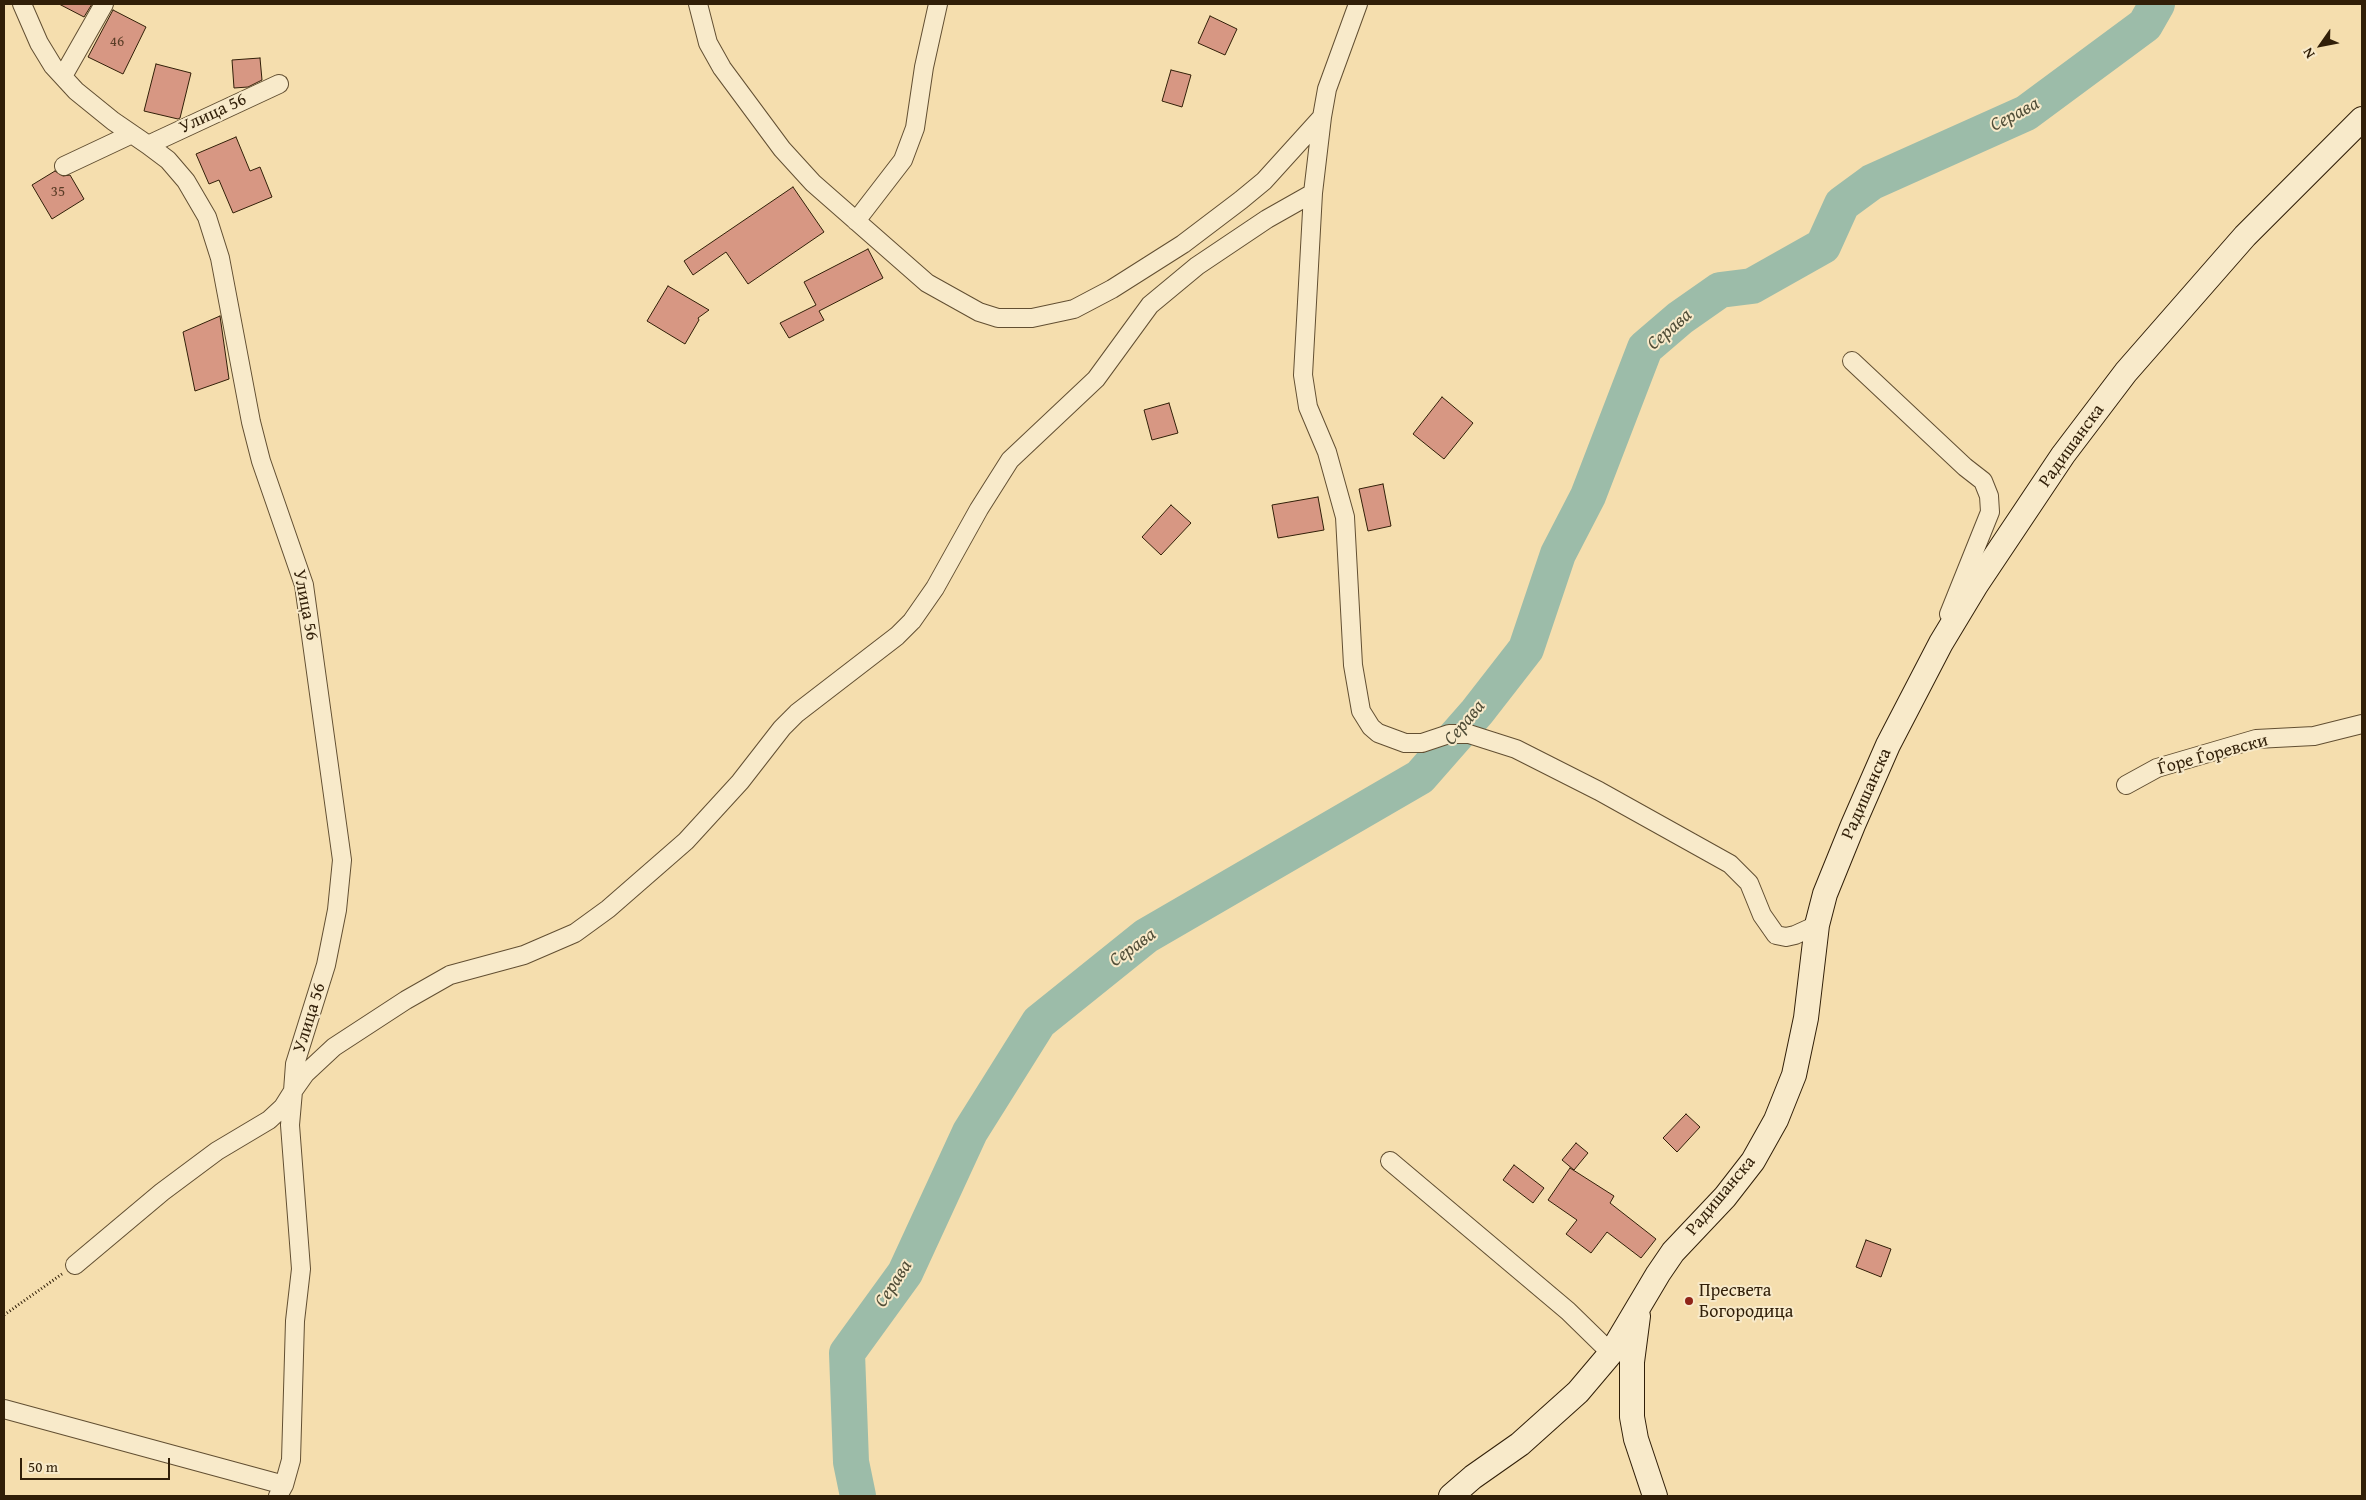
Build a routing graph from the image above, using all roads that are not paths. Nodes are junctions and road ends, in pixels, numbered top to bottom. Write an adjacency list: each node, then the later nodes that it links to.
1 (22, 4): 6 (street, Улица 56)
2 (104, 4): 6 (street)
3 (938, 4): 14 (street)
4 (1358, 4): 8 (street)
5 (700, 7): 14 (street)
6 (63, 76): 10 (street, Улица 56)
7 (279, 84): 11 (street, Улица 56)
8 (1322, 117): 13 (street); 14 (street)
9 (2362, 119): 16 (street, Радишанска)
10 (132, 134): 11 (street, Улица 56); 12 (street)
11 (148, 145): 20 (street, Улица 56)
12 (64, 166)
13 (1313, 193): 19 (street); 20 (street)
14 (856, 221)
15 (1852, 362): 16 (street)
16 (1941, 643): 19 (street, Радишанска)
17 (2362, 724): 18 (street, Ѓоре Ѓоревски)
18 (2126, 785)
19 (1817, 925): 23 (street, Радишанска)
20 (293, 1091): 22 (street); 26 (street, Улица 56)
21 (1390, 1161): 24 (street)
22 (75, 1265)
23 (1639, 1307): 24 (street, Радишанска); 28 (street)
24 (1611, 1353): 27 (street, Радишанска)
25 (4, 1409): 26 (street)
26 (281, 1491)
27 (1451, 1496)
28 (1655, 1496)

